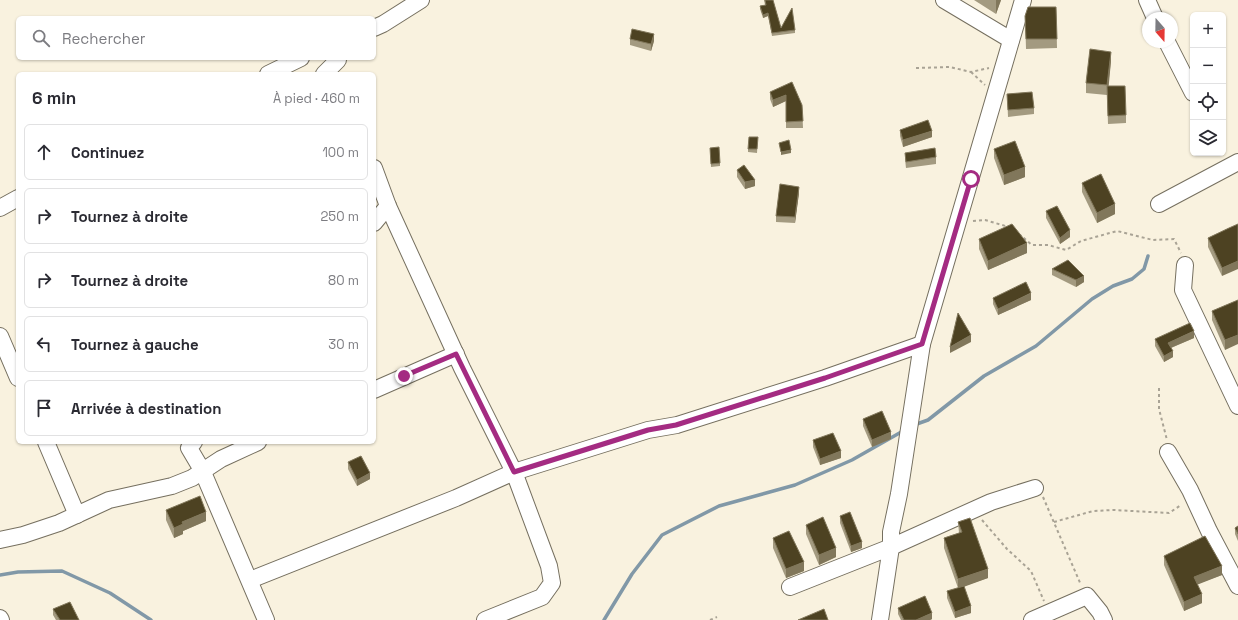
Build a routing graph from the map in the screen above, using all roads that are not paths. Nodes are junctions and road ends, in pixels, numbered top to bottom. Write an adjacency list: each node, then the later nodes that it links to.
1 (421, 0): 6 (street)
2 (944, 0): 7 (street)
3 (1023, 0): 7 (street)
4 (1146, 0): 5 (street)
5 (1153, 12)
6 (376, 27)
7 (1012, 40): 23 (street)
8 (1171, 48): 13 (street)
9 (297, 60): 11 (street)
10 (339, 64): 12 (street)
11 (272, 72)
12 (327, 72)
13 (1190, 87)
14 (1230, 160): 17 (street)
15 (376, 173): 18 (street)
16 (16, 199): 19 (street)
17 (1159, 204)
18 (388, 206): 20 (street); 24 (street)
19 (0, 208)
20 (376, 221)
21 (1185, 265): 27 (street)
22 (0, 336): 25 (street)
23 (922, 344): 33 (street); 37 (street)
24 (456, 354): 26 (street); 33 (street)
25 (16, 373)
26 (376, 389)
27 (1238, 406)
28 (47, 444): 35 (street)
29 (190, 444): 32 (street)
30 (254, 444): 32 (street)
31 (1168, 452): 39 (street)
32 (202, 470): 35 (street); 38 (street)
33 (514, 472): 38 (street); 42 (street)
34 (1035, 488): 37 (street)
35 (77, 515): 36 (street)
36 (0, 540)
37 (890, 547): 40 (street); 43 (street)
38 (250, 580): 41 (street)
39 (1238, 586)
40 (790, 587)
41 (266, 620)
42 (485, 620)
43 (880, 620)
44 (1032, 620): 45 (street)
45 (1104, 620)

